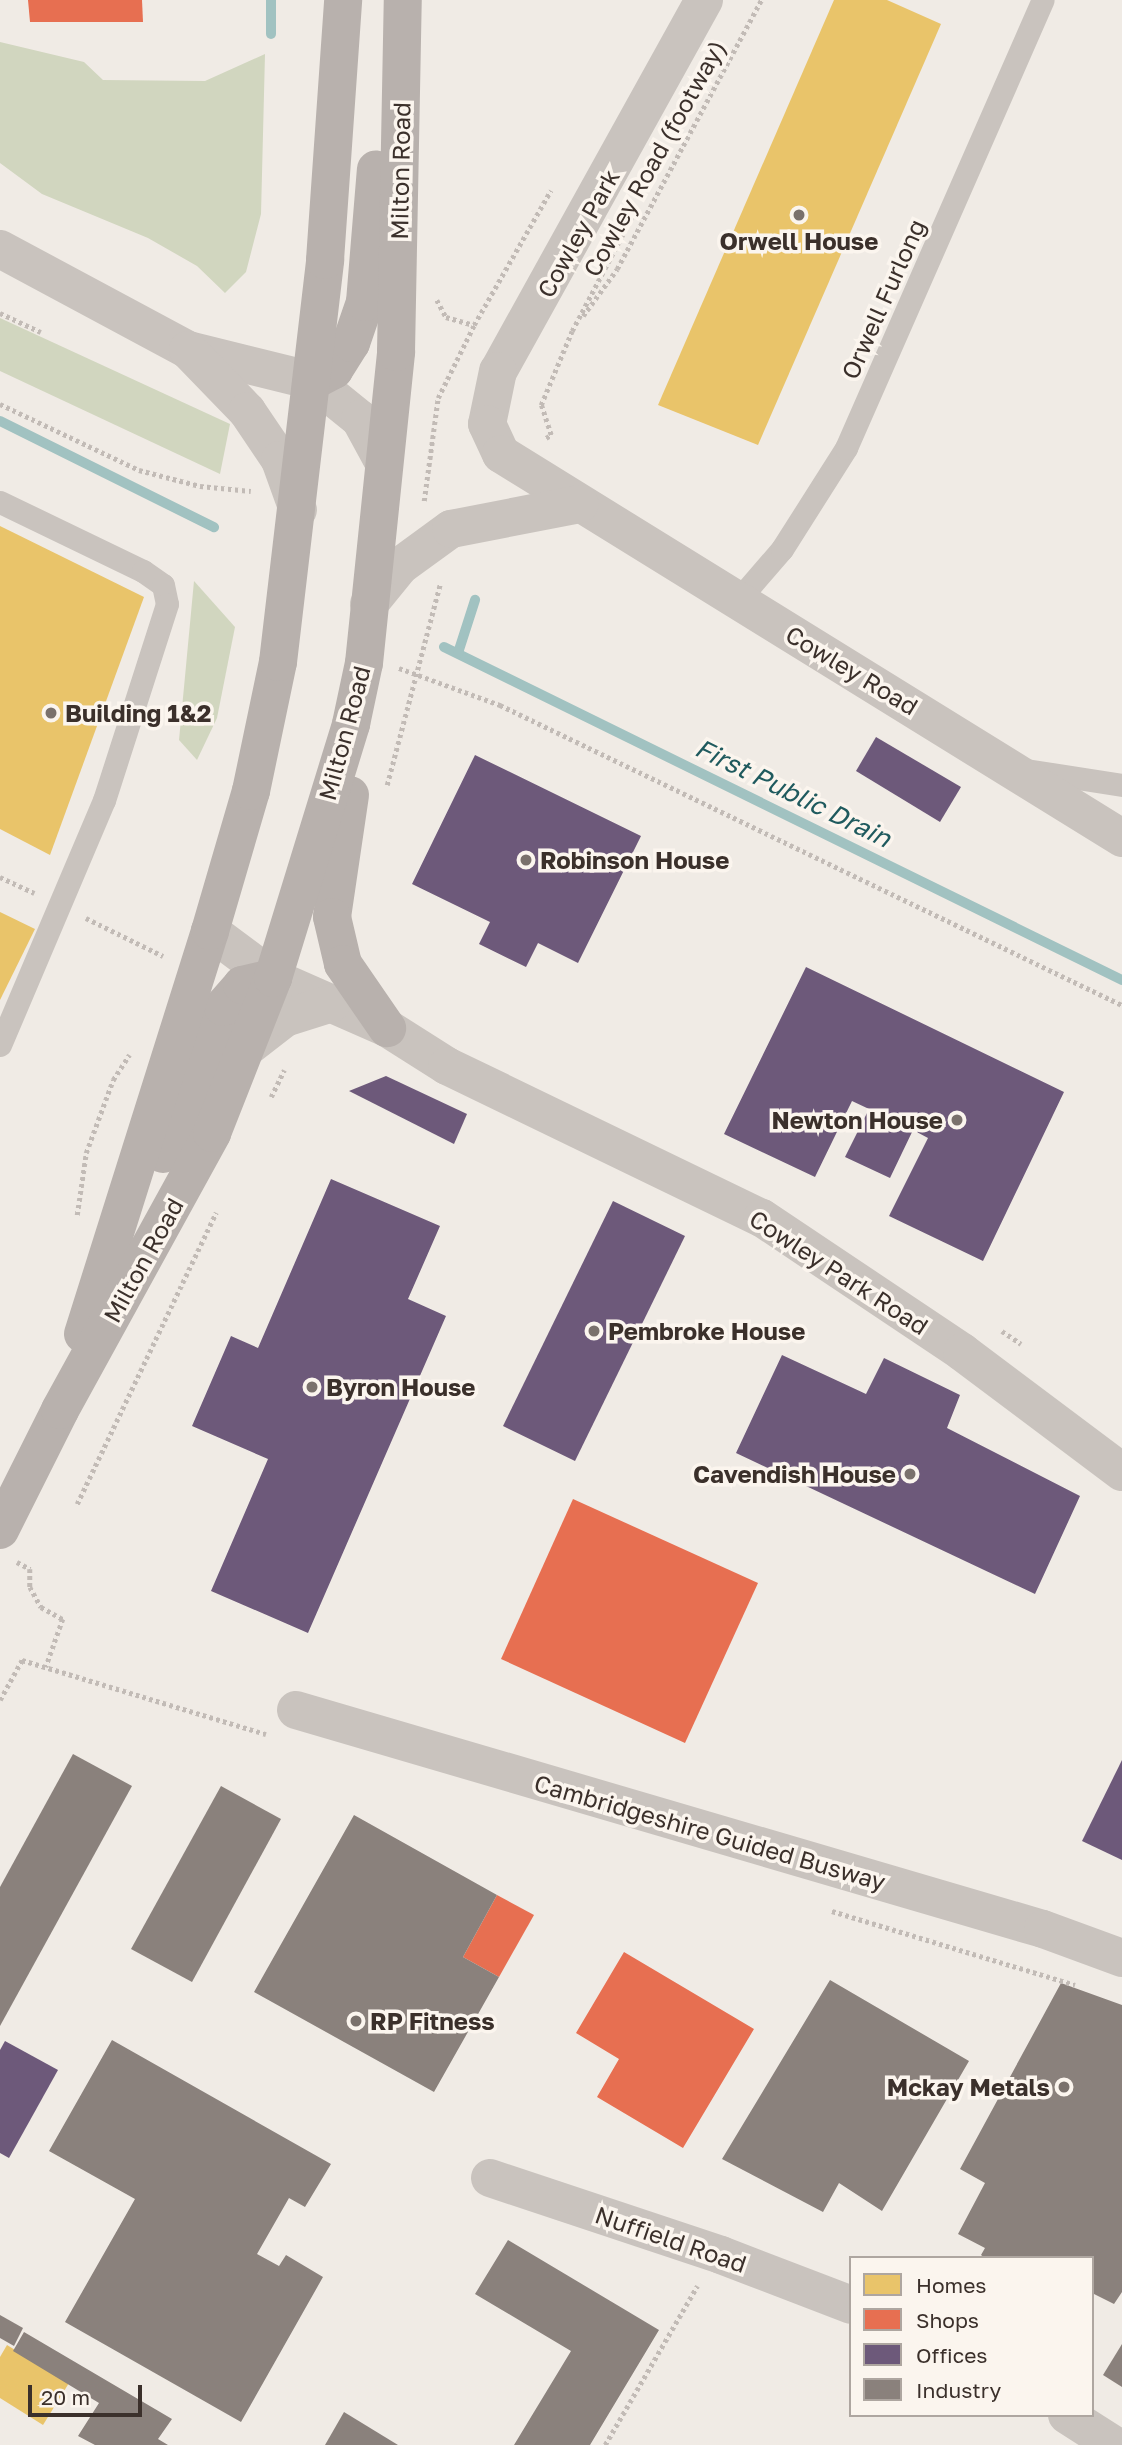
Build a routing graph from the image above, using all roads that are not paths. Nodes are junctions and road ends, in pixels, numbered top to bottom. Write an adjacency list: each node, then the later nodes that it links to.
1 (343, 0): 7 (main road, Milton Road)
2 (402, 0): 7 (main road); 8 (main road, Milton Road)
3 (704, 0): 9 (street, Cowley Park)
4 (1042, 0): 13 (lane, Orwell Furlong)
5 (0, 249): 6 (street)
6 (188, 350): 7 (street); 12 (street)
7 (313, 381): 8 (street); 12 (main road, Milton Road)
8 (384, 463): 14 (main road, Milton Road)
9 (516, 465): 11 (street, Cowley Road)
10 (0, 502): 23 (lane)
11 (580, 504): 13 (street, Cowley Road); 14 (street)
12 (298, 510): 19 (main road, Milton Road)
13 (738, 600): 16 (street, Cowley Road)
14 (369, 604): 15 (main road, Milton Road)
15 (351, 724): 20 (main road, Milton Road); 22 (main road)
16 (1016, 768): 17 (lane); 18 (street, Cowley Road)
17 (1122, 785)
18 (1122, 838)
19 (210, 931): 20 (street, Cowley Park Road); 25 (main road, Milton Road)
20 (272, 978): 21 (street, Cowley Park Road); 24 (main road, Milton Road); 25 (main road)
21 (332, 1003): 22 (street, Cowley Park Road); 24 (street)
22 (387, 1028): 27 (street, Cowley Park Road)
23 (0, 1045)
24 (245, 1049): 26 (main road, Milton Road)
25 (121, 1210): 26 (main road, Milton Road)
26 (60, 1410): 28 (main road, Milton Road)
27 (1122, 1472)
28 (0, 1530)
29 (296, 1710): 30 (street, Cambridgeshire Guided Busway)
30 (1122, 1958)
31 (490, 2178): 32 (street, Nuffield Road)
32 (849, 2304)
33 (1070, 2417): 34 (street)
34 (1114, 2445)

